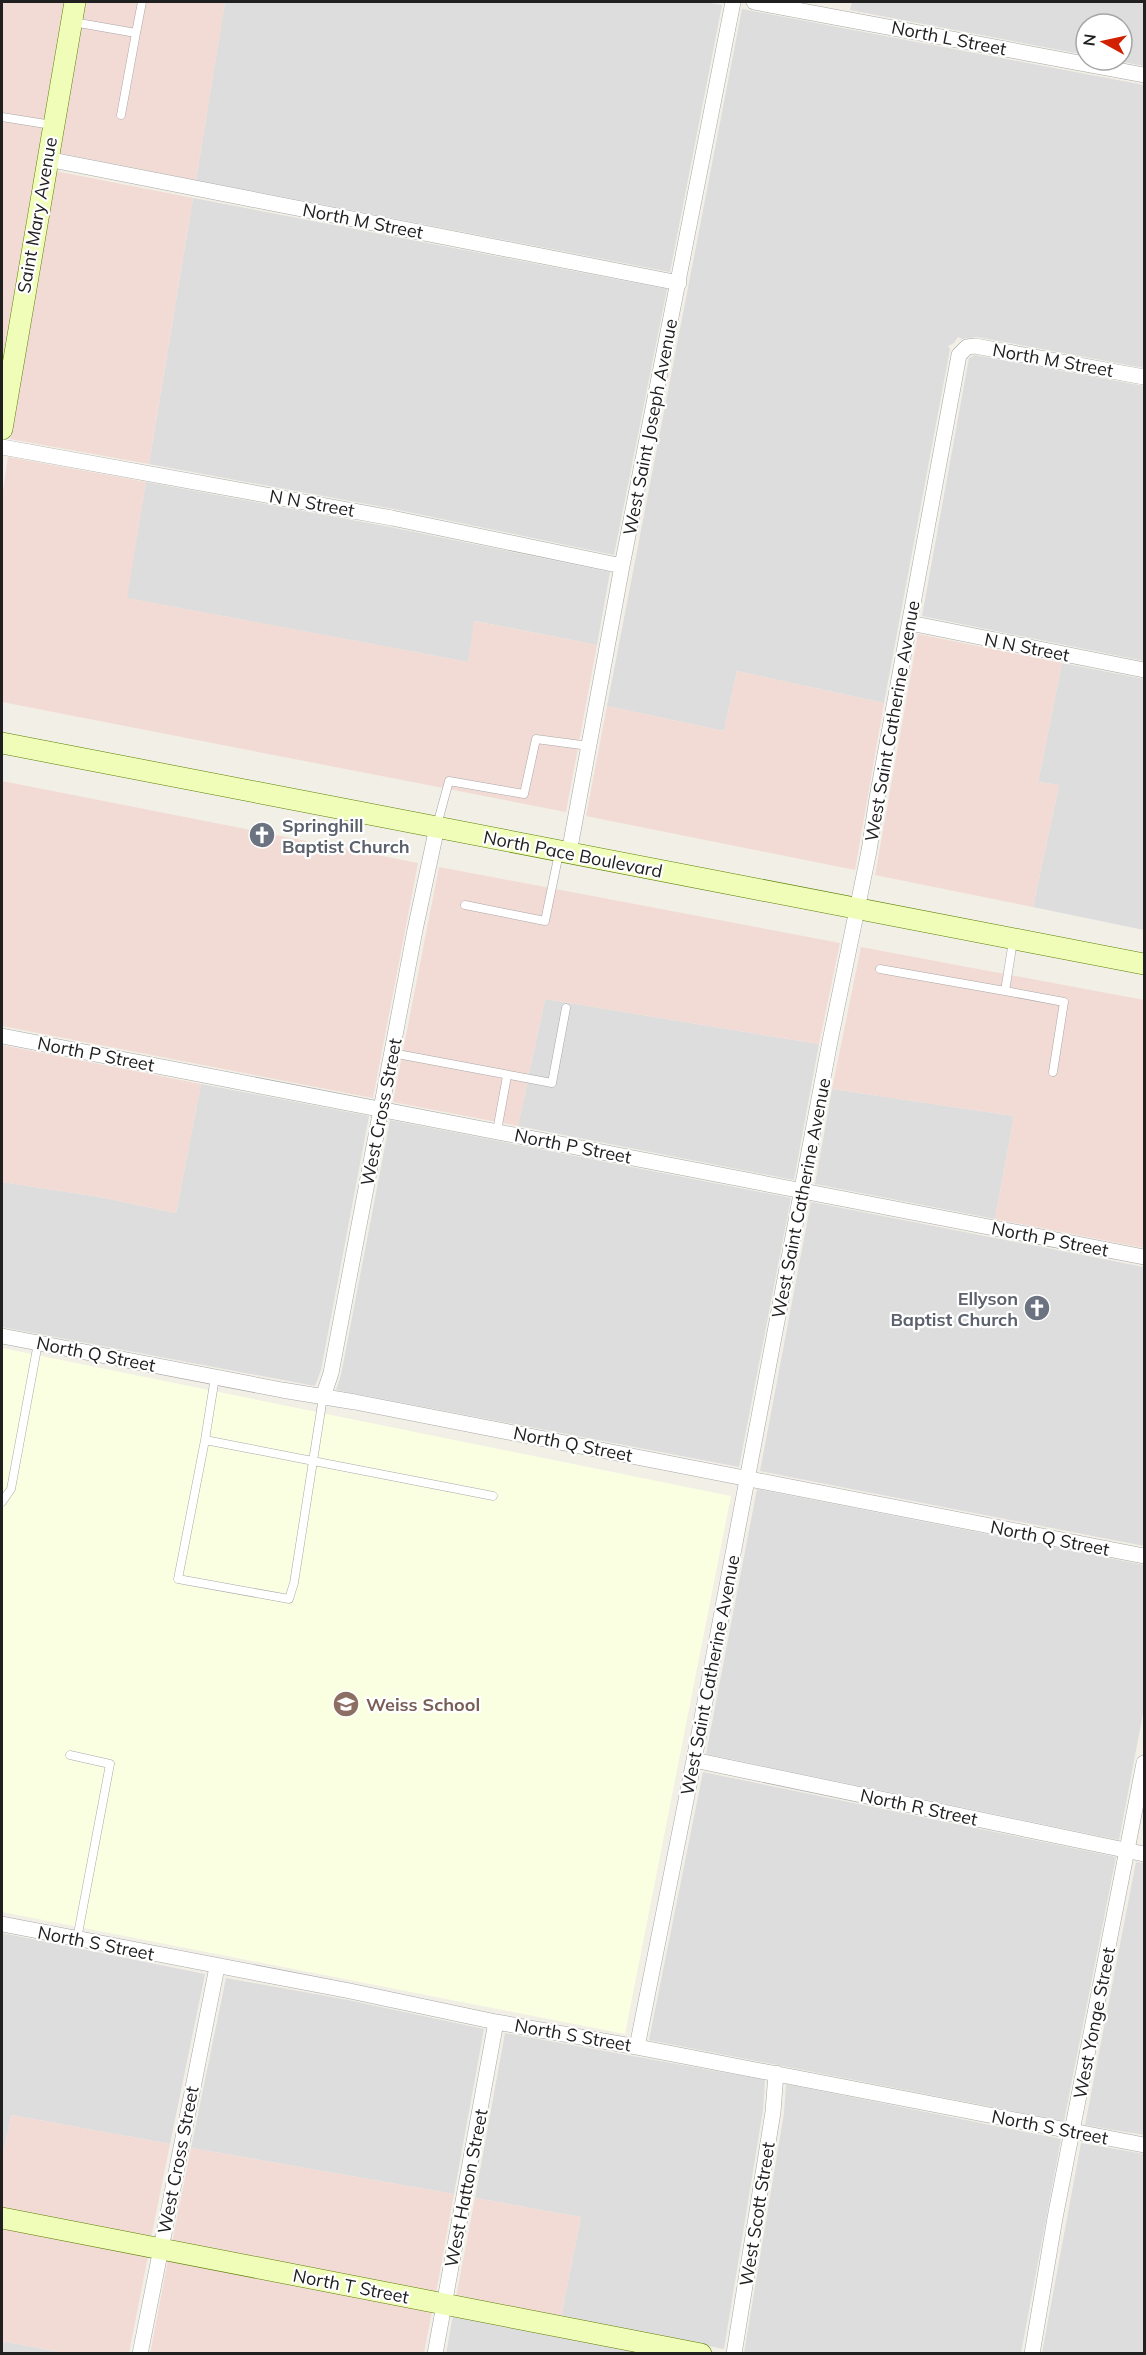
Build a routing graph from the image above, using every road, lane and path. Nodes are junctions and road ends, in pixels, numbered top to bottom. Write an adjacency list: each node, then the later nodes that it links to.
1 (142, 2): 6 (lane)
2 (733, 2): 12 (street, West Saint Joseph Avenue)
3 (754, 2): 4 (street, North L Street)
4 (839, 9): 7 (street, North L Street)
5 (73, 12): 6 (lane); 10 (main road, Saint Mary Avenue)
6 (136, 33): 8 (lane)
7 (1144, 75)
8 (121, 115)
9 (2, 117): 10 (lane)
10 (52, 125): 11 (main road, Saint Mary Avenue)
11 (47, 159): 12 (street, North M Street); 15 (main road, Saint Mary Avenue)
12 (679, 282): 17 (street, West Saint Joseph Avenue)
13 (962, 349): 14 (street, North M Street); 18 (street, West Saint Catherine Avenue)
14 (1144, 377)
15 (2, 429)
16 (2, 447): 17 (street, N N Street)
17 (622, 566): 21 (street, West Saint Joseph Avenue)
18 (910, 623): 19 (street, N N Street); 25 (street, West Saint Catherine Avenue)
19 (1144, 670)
20 (2, 742): 22 (main road, North Pace Boulevard)
21 (589, 746): 22 (lane); 23 (street, West Saint Joseph Avenue)
22 (436, 827): 23 (main road, North Pace Boulevard); 32 (street, West Cross Street)
23 (564, 852): 24 (lane); 25 (main road, North Pace Boulevard)
24 (465, 905)
25 (858, 909): 26 (main road, North Pace Boulevard); 37 (street, West Saint Catherine Avenue)
26 (1013, 939): 27 (main road, North Pace Boulevard); 29 (lane)
27 (1144, 964)
28 (880, 969): 29 (lane)
29 (1005, 991): 33 (lane)
30 (566, 1008): 34 (lane)
31 (2, 1036): 35 (street, North P Street)
32 (392, 1053): 34 (lane); 35 (street, West Cross Street)
33 (1053, 1072)
34 (507, 1076): 36 (lane)
35 (381, 1109): 36 (street, North P Street); 42 (street, West Cross Street)
36 (497, 1131): 37 (street, North P Street)
37 (803, 1191): 38 (street, North P Street); 45 (street, West Saint Catherine Avenue)
38 (1144, 1257)
39 (2, 1336): 40 (street, North Q Street)
40 (38, 1343): 41 (street, North Q Street); 47 (lane)
41 (215, 1377): 42 (street, North Q Street); 43 (lane)
42 (323, 1397): 44 (lane); 45 (street, North Q Street)
43 (205, 1440): 44 (lane); 44 (lane)
44 (313, 1461): 46 (lane)
45 (748, 1478): 48 (street, North Q Street); 50 (street, West Saint Catherine Avenue)
46 (493, 1496)
47 (2, 1502)
48 (1144, 1556)
49 (70, 1755): 55 (lane)
50 (694, 1761): 52 (street, North R Street); 58 (street, West Saint Catherine Avenue)
51 (1144, 1763): 52 (street, West Yonge Street)
52 (1127, 1851): 53 (street, North R Street); 60 (street, West Yonge Street)
53 (1144, 1854)
54 (2, 1924): 55 (street, North S Street)
55 (77, 1939): 56 (street, North S Street)
56 (217, 1967): 57 (street, North S Street); 63 (street, West Cross Street)
57 (496, 2022): 58 (street, North S Street); 64 (street, West Hatton Street)
58 (637, 2047): 59 (street, North S Street)
59 (776, 2073): 60 (street, North S Street); 68 (street, West Scott Street)
60 (1073, 2132): 61 (street, North S Street); 69 (street, West Yonge Street)
61 (1144, 2145)
62 (2, 2218): 63 (main road, North T Street)
63 (160, 2249): 64 (main road, North T Street); 65 (street, West Cross Street)
64 (444, 2304): 66 (street, West Hatton Street); 67 (main road, North T Street)
65 (140, 2354)
66 (435, 2354)
67 (701, 2354)
68 (734, 2354)
69 (1032, 2354)

